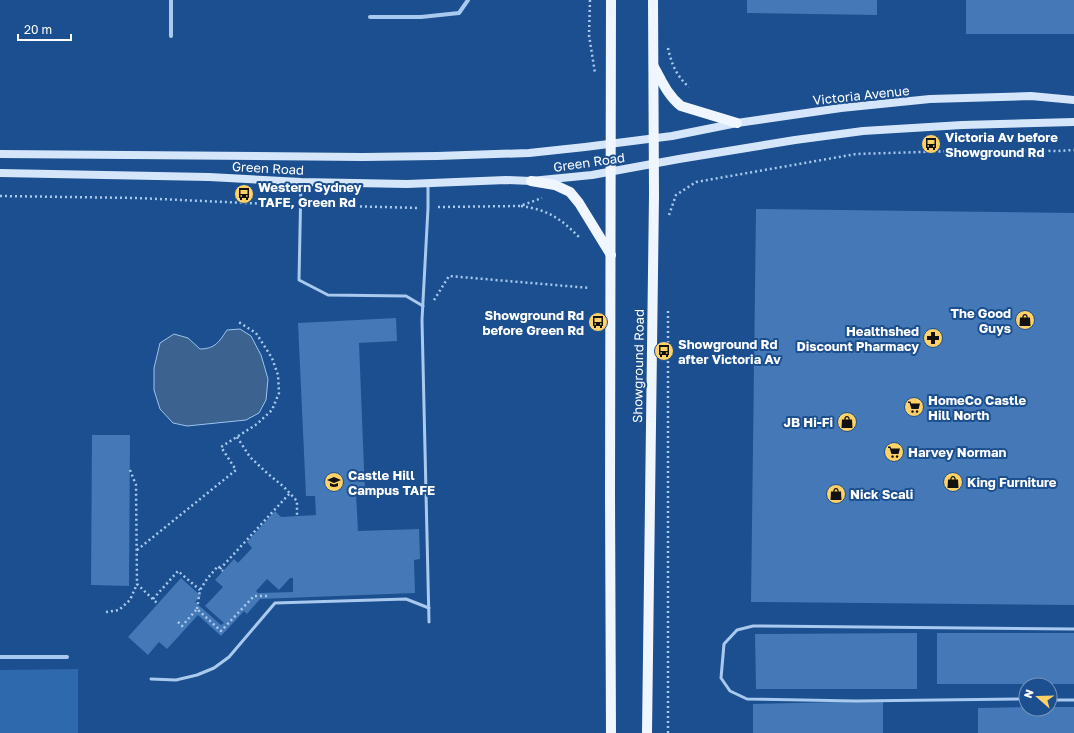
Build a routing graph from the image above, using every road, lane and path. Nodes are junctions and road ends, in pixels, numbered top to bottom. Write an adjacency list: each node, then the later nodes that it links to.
1 (171, 0): 7 (street)
2 (468, 0): 6 (street)
3 (590, 0): 10 (path)
4 (612, 0): 16 (main road, Showground Road)
5 (653, 0): 9 (main road, Showground Road)
6 (370, 17)
7 (171, 36)
8 (668, 47): 11 (path)
9 (653, 65): 14 (main road); 15 (main road, Showground Road)
10 (596, 78)
11 (689, 87)
12 (1074, 100): 14 (main road, Victoria Avenue)
13 (1074, 122): 19 (main road)
14 (737, 123): 15 (main road, Victoria Avenue)
15 (654, 138): 16 (main road, Green Road); 19 (main road, Showground Road)
16 (611, 144): 18 (main road, Green Road); 20 (main road, Showground Road)
17 (1074, 150): 30 (path)
18 (0, 154)
19 (654, 164): 20 (main road, Green Road); 60 (main road, Showground Road)
20 (611, 172): 22 (main road, Green Road); 32 (main road, Showground Road)
21 (0, 173): 23 (main road, Green Road)
22 (531, 181): 24 (main road, Green Road); 32 (main road)
23 (301, 182): 24 (main road, Green Road); 27 (lane)
24 (428, 183): 29 (lane)
25 (0, 196): 27 (path)
26 (543, 198): 28 (path)
27 (301, 205): 29 (path); 35 (lane)
28 (520, 206): 29 (path); 31 (path)
29 (428, 208): 35 (lane)
30 (668, 217)
31 (579, 237)
32 (610, 255): 59 (main road, Showground Road)
33 (590, 288): 35 (path)
34 (668, 304): 61 (path)
35 (423, 306): 47 (lane)
36 (237, 321): 37 (path)
37 (237, 437): 39 (path); 41 (path)
38 (130, 470): 41 (path)
39 (290, 493): 40 (path); 43 (path)
40 (297, 516)
41 (137, 550): 42 (path)
42 (137, 584): 45 (path); 49 (path)
43 (200, 590): 45 (path); 48 (path)
44 (270, 596): 48 (path)
45 (153, 599): 46 (path)
46 (158, 604)
47 (429, 608): 51 (lane); 55 (lane)
48 (197, 609): 50 (path)
49 (106, 612)
50 (178, 622)
51 (429, 622)
52 (1074, 629): 56 (lane)
53 (0, 657): 54 (street)
54 (67, 657)
55 (151, 679)
56 (1018, 700)
57 (1058, 700): 58 (lane)
58 (1074, 700)
59 (611, 733)
60 (647, 733)
61 (668, 733)

